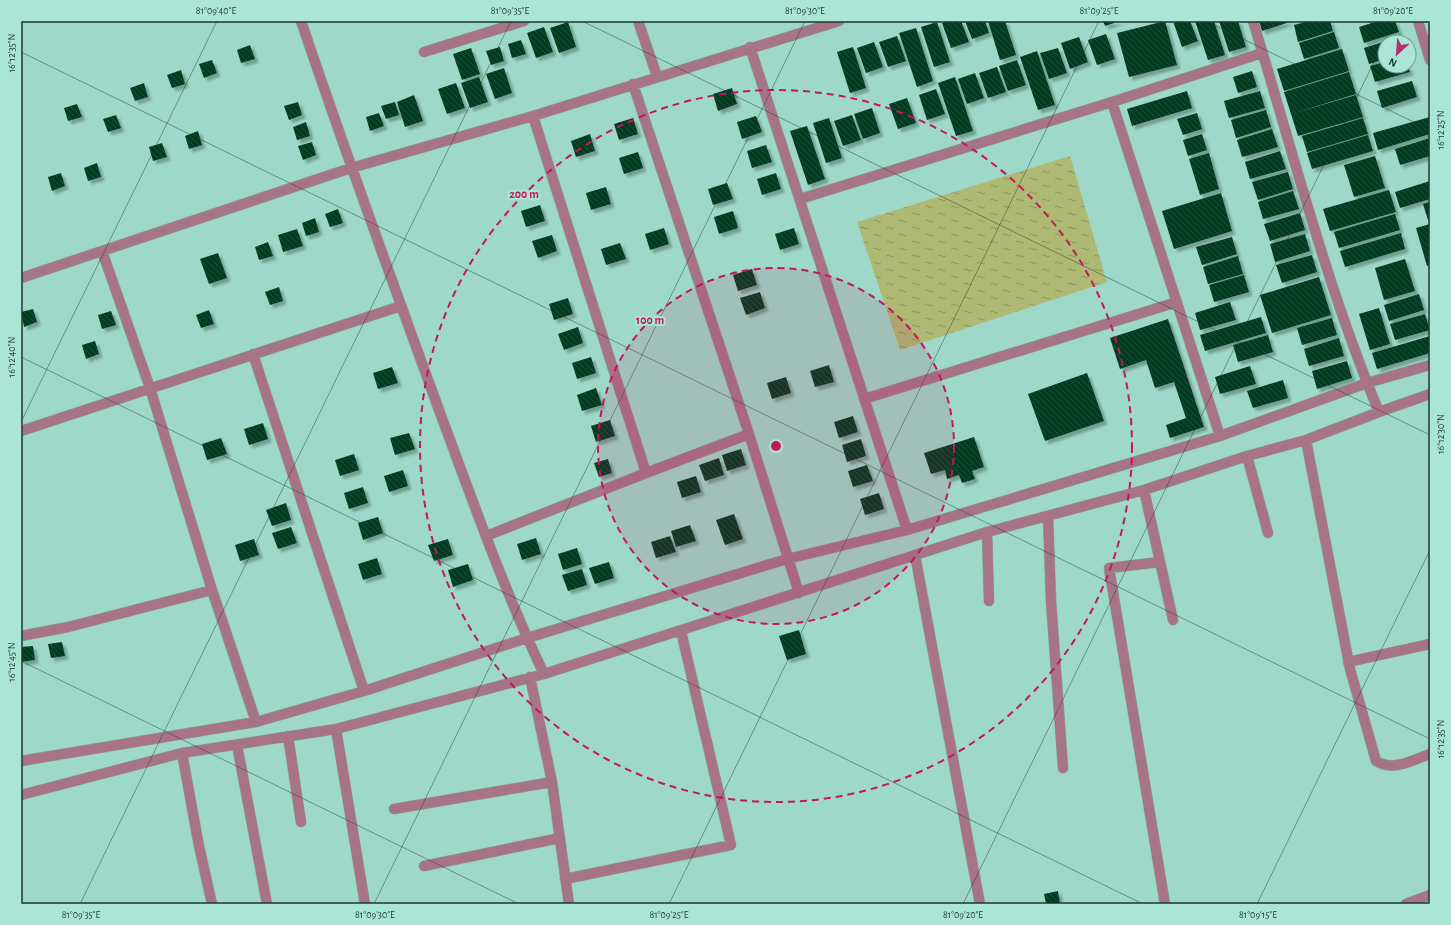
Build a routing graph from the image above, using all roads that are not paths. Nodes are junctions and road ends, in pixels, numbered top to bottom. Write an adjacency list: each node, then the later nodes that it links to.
1 (301, 21): 16 (street)
2 (524, 21): 9 (street)
3 (638, 21): 12 (street)
4 (839, 21): 7 (street)
5 (1253, 21): 10 (street)
6 (1418, 21): 11 (street)
7 (827, 23): 8 (street)
8 (750, 47): 12 (street); 17 (street)
9 (424, 52)
10 (1262, 53): 14 (street); 24 (street)
11 (1430, 60)
12 (656, 76): 13 (street)
13 (633, 84): 15 (street); 30 (street)
14 (1112, 102): 17 (street); 20 (street)
15 (533, 116): 16 (street); 34 (street)
16 (351, 168): 18 (street); 21 (street)
17 (800, 199): 27 (street)
18 (102, 251): 19 (street); 25 (street)
19 (21, 278)
20 (1177, 302): 27 (street); 31 (street)
21 (401, 306): 22 (street); 40 (street)
22 (253, 354): 25 (street); 55 (street)
23 (1430, 366): 24 (street)
24 (1367, 384): 28 (street); 31 (street)
25 (150, 388): 29 (street); 44 (street)
26 (1430, 394): 28 (street)
27 (864, 399): 37 (street)
28 (1379, 412): 32 (street)
29 (21, 431)
30 (749, 434): 34 (street); 42 (street)
31 (1220, 436): 37 (street)
32 (1306, 440): 33 (street); 52 (street)
33 (1247, 456): 35 (street); 39 (street)
34 (646, 473): 40 (street)
35 (1144, 490): 36 (street); 43 (street)
36 (1048, 516): 38 (street); 63 (street)
37 (907, 530): 42 (street)
38 (987, 532): 41 (street); 46 (street)
39 (1268, 533)
40 (486, 536): 50 (street)
41 (915, 555): 45 (street); 76 (street)
42 (787, 559): 45 (street); 50 (street)
43 (1160, 562): 47 (street); 77 (street)
44 (212, 590): 49 (street); 56 (street)
45 (799, 593): 48 (street)
46 (990, 601)
47 (1173, 620)
48 (681, 631): 53 (street); 70 (street)
49 (21, 636)
50 (527, 638): 53 (street); 55 (street)
51 (1430, 644): 52 (street)
52 (1348, 662): 61 (street)
53 (544, 674): 54 (street)
54 (530, 677): 57 (street); 64 (street)
55 (364, 691): 56 (street)
56 (256, 722): 62 (street)
57 (336, 729): 58 (street); 74 (street)
58 (288, 736): 59 (street); 67 (street)
59 (237, 744): 60 (street); 73 (street)
60 (182, 753): 65 (street); 72 (street)
61 (1430, 754)
62 (21, 761)
63 (1063, 768)
64 (552, 782): 66 (street); 68 (street)
65 (21, 795)
66 (394, 809)
67 (301, 822)
68 (560, 838): 69 (street); 70 (street)
69 (424, 866)
70 (565, 879): 75 (street)
71 (1430, 895): 78 (street)
72 (212, 904)
73 (267, 904)
74 (365, 904)
75 (568, 904)
76 (980, 904)
77 (1165, 904)
78 (1406, 904)

